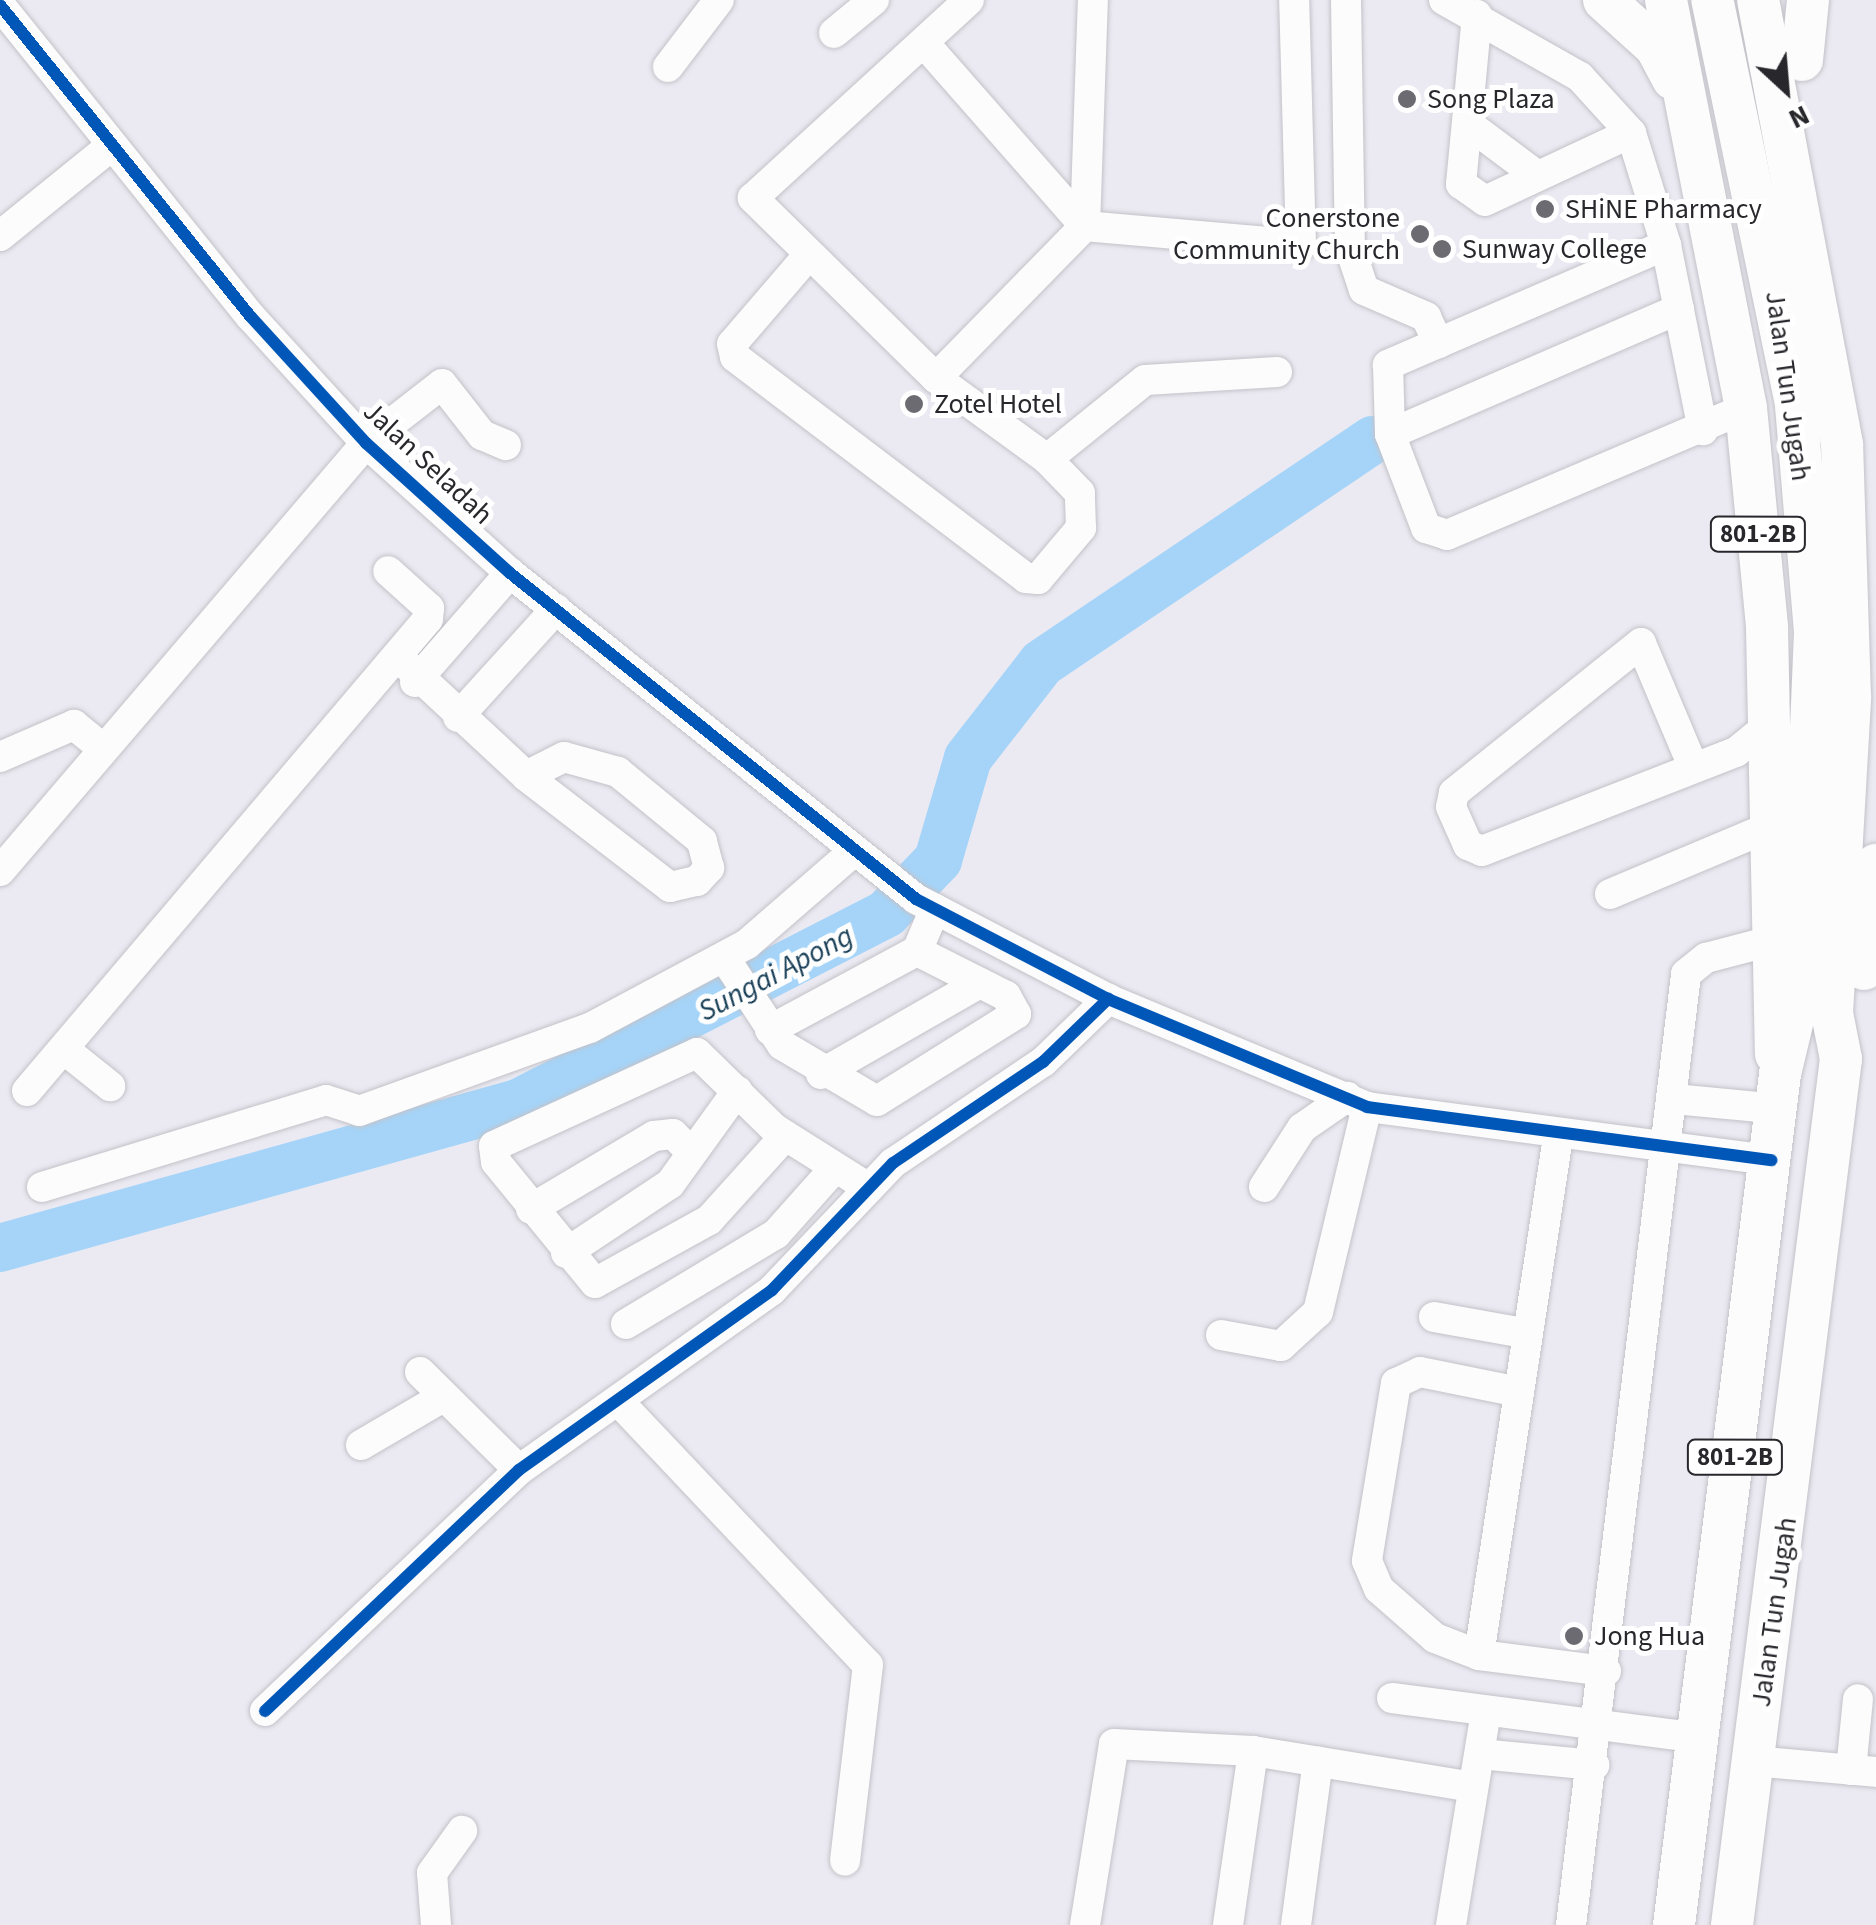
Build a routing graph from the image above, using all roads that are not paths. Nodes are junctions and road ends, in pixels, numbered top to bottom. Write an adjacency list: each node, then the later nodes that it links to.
1 (720, 0): 19 (street)
2 (874, 0): 16 (street)
3 (969, 0): 17 (street)
4 (1093, 0): 25 (street)
5 (1294, 0): 27 (street)
6 (1346, 0): 29 (street)
7 (1444, 0): 15 (street)
8 (1604, 0): 20 (highway)
9 (1666, 0): 20 (highway, Jalan Tun Jugah / 801-2B)
10 (1712, 0): 64 (highway, Jalan Tun Jugah / 801-2B)
11 (1758, 0): 64 (highway, Jalan Tun Jugah)
12 (1788, 0): 18 (highway)
13 (1808, 0): 18 (highway)
14 (0, 5): 23 (street, Jalan Seladah)
15 (1477, 15): 21 (street); 22 (street)
16 (834, 34)
17 (924, 43): 25 (street); 30 (street)
18 (1802, 60): 43 (highway)
19 (668, 66)
20 (1690, 111): 35 (highway, Jalan Tun Jugah / 801-2B)
21 (1468, 124): 24 (street); 24 (street)
22 (1631, 134): 24 (street); 28 (street)
23 (111, 146): 26 (street); 38 (street, Jalan Seladah)
24 (1535, 174)
25 (1085, 226): 27 (street); 34 (street)
26 (0, 236)
27 (1301, 245): 29 (street)
28 (1666, 246): 31 (street); 32 (street)
29 (1350, 248): 32 (street)
30 (806, 258): 34 (street); 40 (street)
31 (1679, 309): 36 (street); 37 (street)
32 (1438, 343): 37 (street)
33 (1277, 372): 40 (street)
34 (936, 378): 40 (street)
35 (1746, 408): 36 (street); 48 (highway, Jalan Tun Jugah / 801-2B)
36 (1703, 430): 37 (street)
37 (1390, 434)
38 (366, 443): 39 (street); 42 (street, Jalan Seladah); 49 (street)
39 (506, 445)
40 (1046, 459)
41 (388, 571): 45 (street)
42 (510, 574): 44 (street, Jalan Seladah); 46 (street)
43 (1876, 597)
44 (556, 609): 47 (street); 54 (street, Jalan Seladah)
45 (397, 656): 46 (street); 66 (street)
46 (415, 682): 47 (street)
47 (458, 717): 52 (street)
48 (1769, 725): 51 (street); 53 (highway, Jalan Tun Jugah / 801-2B)
49 (104, 749): 50 (street); 56 (street)
50 (0, 757)
51 (1692, 764): 51 (street)
52 (526, 776): 52 (street)
53 (1769, 828): 57 (street); 59 (highway, Jalan Tun Jugah / 801-2B)
54 (853, 852): 58 (street, Jalan Seladah); 61 (street)
55 (1876, 865): 67 (highway, Jalan Tun Jugah)
56 (0, 872)
57 (1610, 894)
58 (916, 898): 60 (street); 63 (street, Jalan Seladah)
59 (1767, 942): 72 (highway, Jalan Tun Jugah / 801-2B); 73 (street)
60 (917, 951): 62 (street); 65 (street)
61 (725, 958): 65 (street); 84 (street)
62 (980, 983): 68 (street); 68 (street)
63 (1108, 999): 74 (street, Jalan Seladah); 82 (street)
64 (1816, 1001): 67 (highway, Jalan Tun Jugah); 72 (highway, Jalan Tun Jugah / 801-2B)
65 (763, 1019): 68 (street)
66 (65, 1050): 69 (street); 70 (street)
67 (1841, 1060): 111 (highway, Jalan Tun Jugah)
68 (821, 1074)
69 (110, 1086)
70 (27, 1091)
71 (737, 1091): 75 (street); 78 (street); 85 (street)
72 (1780, 1092): 73 (street); 79 (highway, Jalan Tun Jugah / 801-2B)
73 (1674, 1099): 77 (street)
74 (1357, 1102): 76 (street, Jalan Seladah); 83 (street); 93 (street)
75 (785, 1136): 80 (street); 86 (street)
76 (1558, 1138): 77 (street, Jalan Seladah); 92 (street)
77 (1669, 1150): 79 (street, Jalan Seladah); 101 (street)
78 (690, 1151): 81 (street); 85 (street)
79 (1772, 1160): 107 (highway, Jalan Tun Jugah / 801-2B)
80 (834, 1169): 82 (street); 89 (street)
81 (670, 1184): 86 (street); 87 (street)
82 (867, 1187): 97 (street)
83 (1264, 1187)
84 (42, 1188)
85 (531, 1209): 87 (street)
86 (709, 1220): 88 (street)
87 (566, 1254): 88 (street)
88 (648, 1256): 89 (street)
89 (678, 1294): 91 (street)
90 (1434, 1318): 92 (street)
91 (626, 1324)
92 (1524, 1333): 95 (street)
93 (1222, 1336)
94 (420, 1372): 96 (street)
95 (1514, 1390): 100 (street); 100 (street)
96 (442, 1396): 98 (street); 99 (street)
97 (621, 1404): 99 (street); 116 (street)
98 (361, 1445)
99 (519, 1470): 104 (street)
100 (1479, 1655): 101 (street)
101 (1606, 1671): 106 (street)
102 (1392, 1698): 105 (street)
103 (1858, 1698): 113 (street)
104 (264, 1712)
105 (1486, 1712): 106 (street); 109 (street)
106 (1599, 1725): 107 (street); 112 (street)
107 (1700, 1738): 123 (highway, Jalan Tun Jugah / 801-2B)
108 (1254, 1751): 110 (street); 118 (street); 119 (street)
109 (1480, 1754): 112 (street); 114 (street)
110 (1318, 1761): 114 (street); 120 (street)
111 (1753, 1762): 113 (street); 124 (highway, Jalan Tun Jugah)
112 (1594, 1765): 122 (street)
113 (1864, 1771)
114 (1472, 1788): 121 (street)
115 (462, 1831): 117 (street)
116 (846, 1861)
117 (436, 1925)
118 (1084, 1925)
119 (1228, 1925)
120 (1296, 1925)
121 (1452, 1925)
122 (1571, 1925)
123 (1674, 1925)
124 (1732, 1925)

